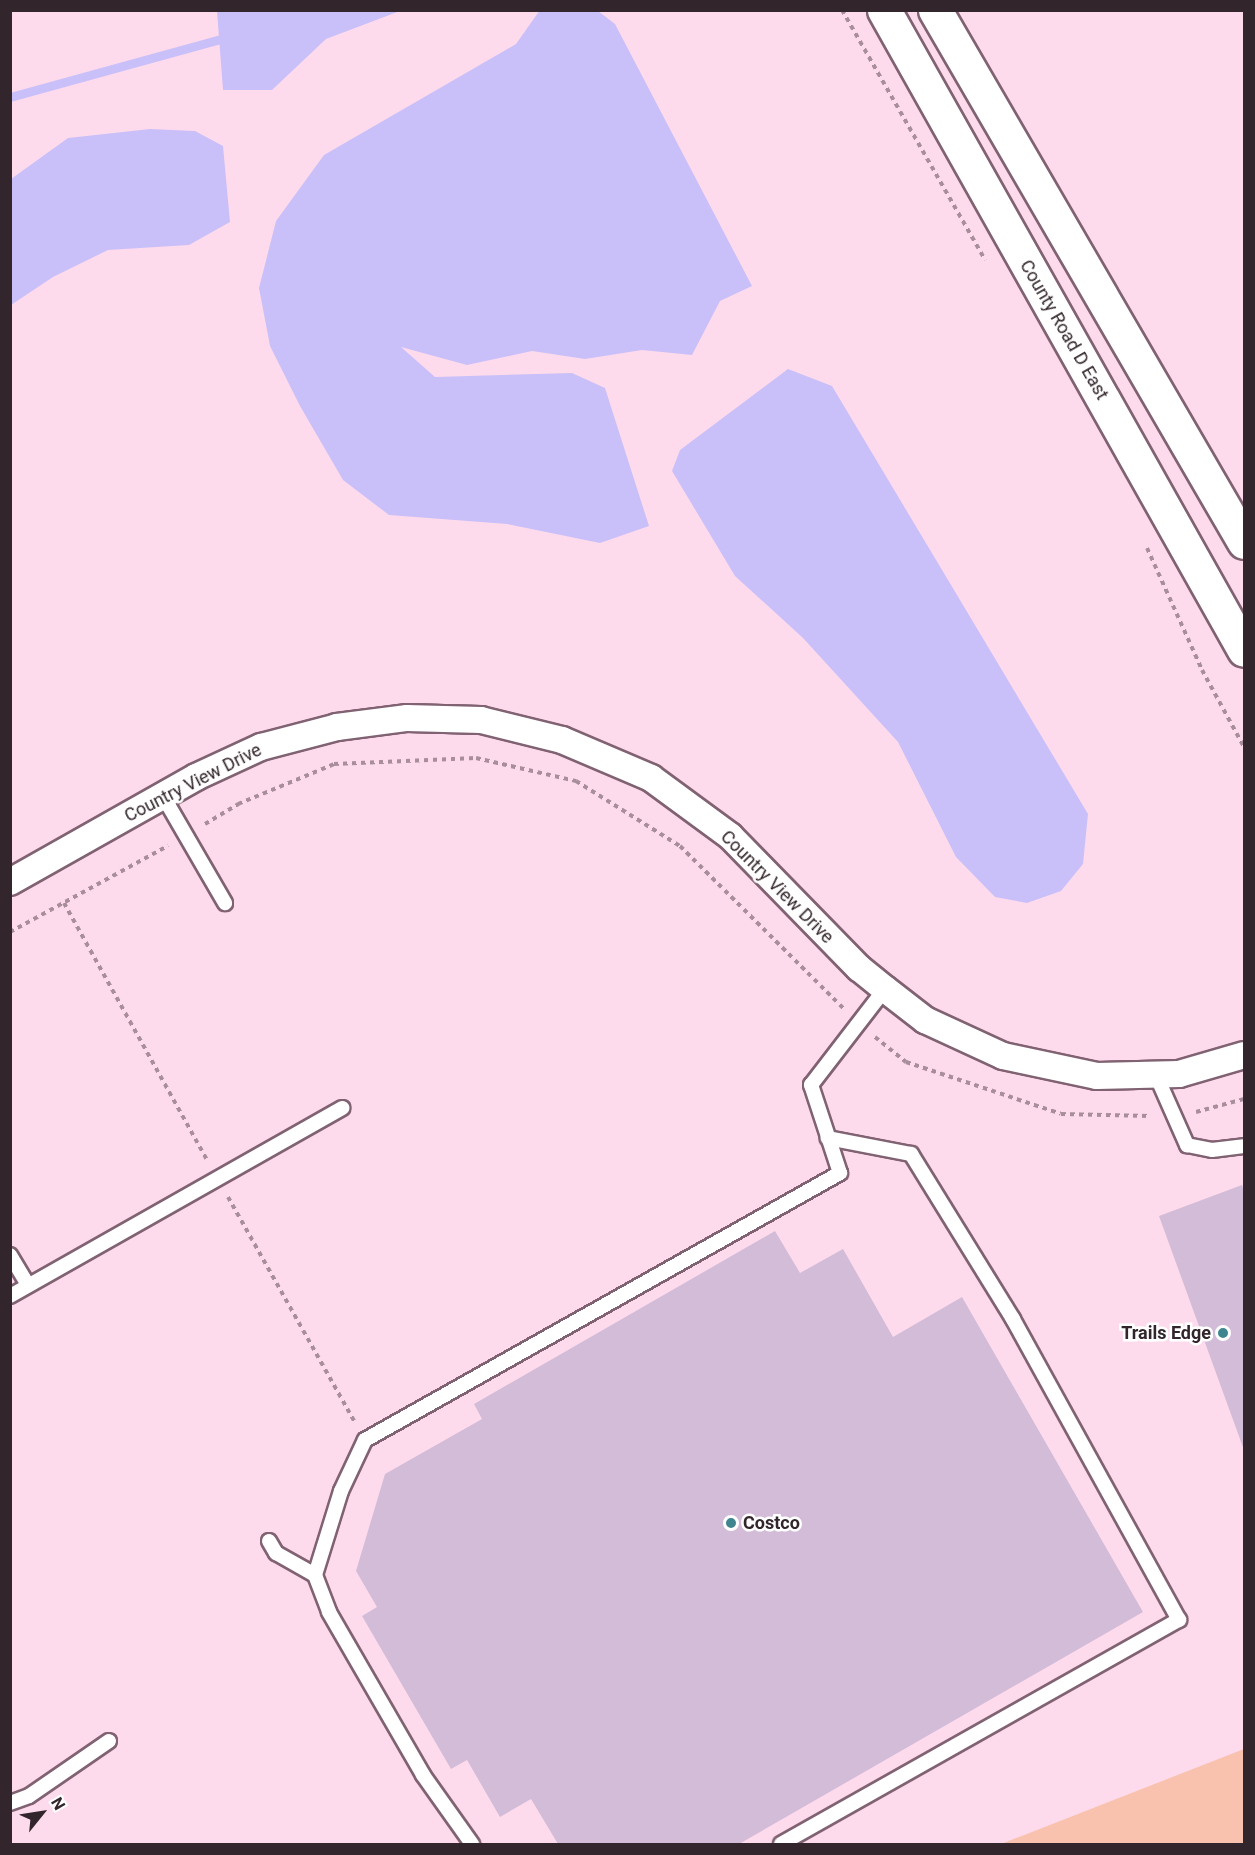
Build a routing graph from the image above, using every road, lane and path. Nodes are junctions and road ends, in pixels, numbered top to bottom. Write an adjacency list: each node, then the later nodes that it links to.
1 (842, 10): 4 (path)
2 (884, 10): 7 (street, County Road D East)
3 (935, 10): 6 (street)
4 (991, 270)
5 (1144, 541): 8 (path)
6 (1245, 542)
7 (1245, 650)
8 (1245, 747)
9 (163, 796): 10 (lane); 11 (street, Country View Drive); 14 (street, Country View Drive)
10 (186, 836): 12 (lane); 13 (path); 15 (path)
11 (10, 882)
12 (225, 903)
13 (10, 932)
14 (885, 989): 15 (lane); 17 (street, Country View Drive)
15 (858, 1024): 20 (path); 21 (lane)
16 (1245, 1055): 17 (street, Country View Drive)
17 (1156, 1075): 20 (lane)
18 (1245, 1099): 20 (path)
19 (342, 1108): 24 (lane)
20 (1172, 1116): 22 (lane)
21 (828, 1138): 27 (lane); 31 (lane)
22 (1245, 1146)
23 (10, 1255): 24 (lane)
24 (28, 1285): 25 (lane)
25 (10, 1296)
26 (269, 1541): 27 (lane)
27 (315, 1575): 30 (lane)
28 (109, 1741): 29 (lane)
29 (10, 1803)
30 (471, 1845)
31 (781, 1845)

